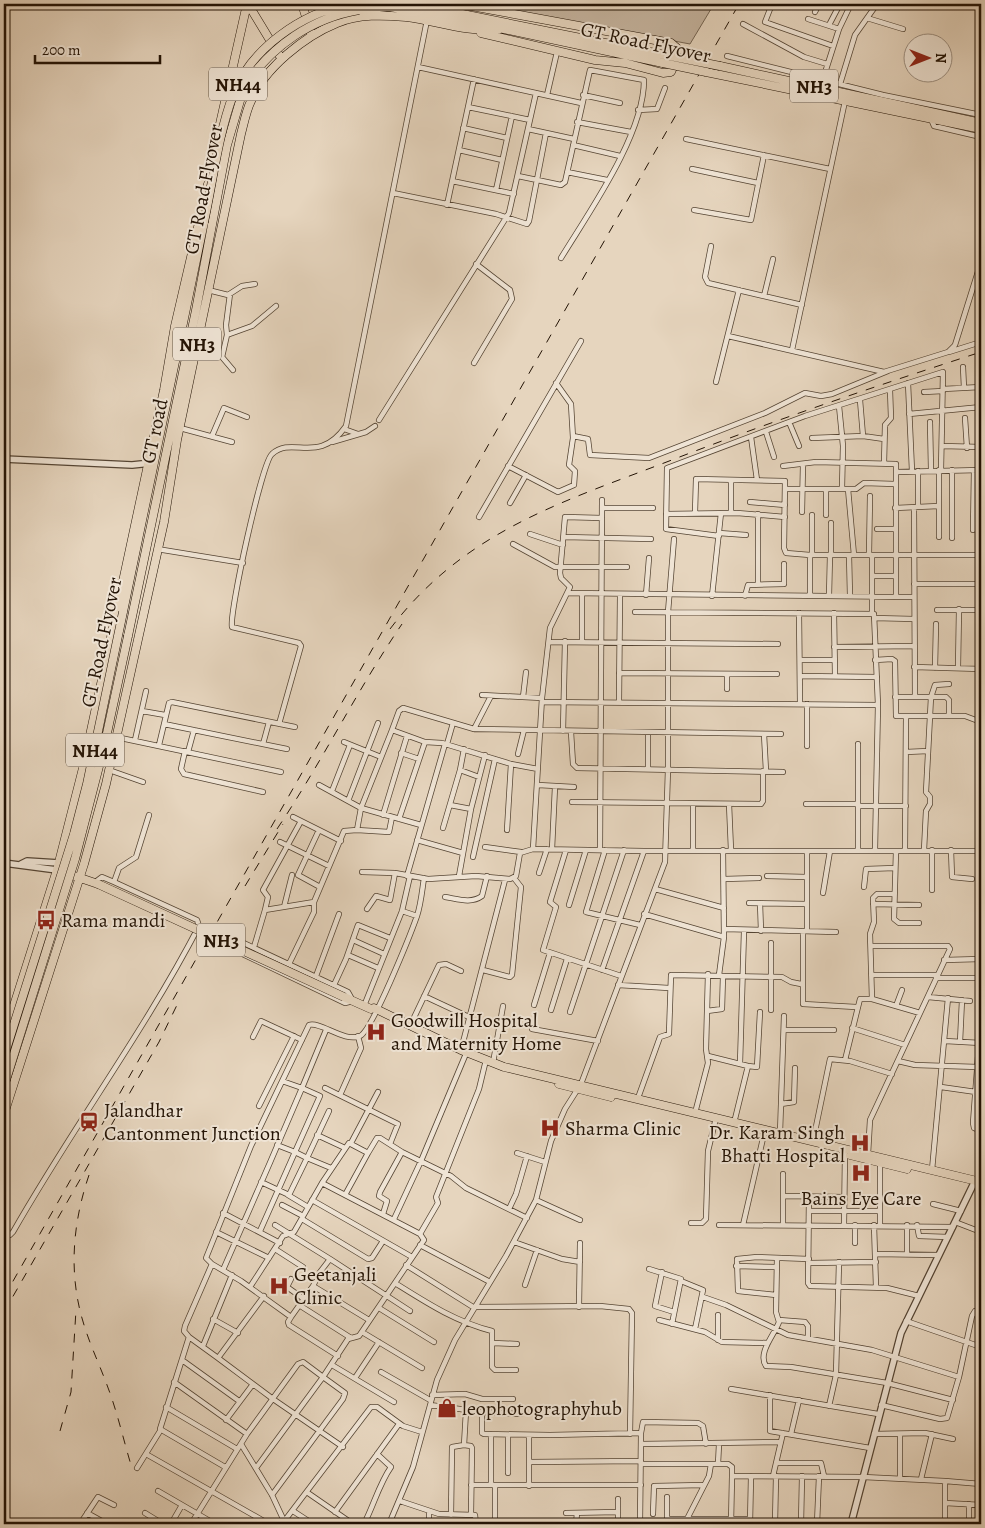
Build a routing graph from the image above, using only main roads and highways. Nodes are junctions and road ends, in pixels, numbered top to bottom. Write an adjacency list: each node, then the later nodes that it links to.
1 (248, 4): 8 (highway, NH44); 9 (highway)
2 (302, 4): 7 (highway)
3 (350, 4): 15 (highway, GT Road Flyover / NH44, bridge)
4 (413, 4): 10 (highway, GT Road Flyover / NH3)
5 (460, 4): 6 (highway)
6 (471, 27): 7 (highway, NH3); 10 (highway, GT Road Flyover / NH3); 17 (highway, GT Road Flyover / NH44, bridge)
7 (313, 37): 9 (highway, NH3)
8 (237, 51): 14 (highway, NH3)
9 (282, 59): 16 (highway, NH3)
10 (664, 59): 11 (highway, GT Road Flyover / NH3, bridge); 11 (highway, GT Road Flyover / NH3, bridge)
11 (932, 112): 12 (highway, GT Road Flyover / NH3); 13 (highway, GT Road Flyover / NH3)
12 (981, 123)
13 (981, 129)
14 (192, 252): 15 (highway); 18 (highway, NH3)
15 (196, 268): 18 (highway, GT road / NH44)
16 (208, 290): 17 (highway); 20 (highway, NH3)
17 (199, 296): 19 (highway, GT road / NH44)
18 (152, 463): 21 (highway, NH3); 31 (highway, GT Road Flyover / NH44, bridge)
19 (142, 573): 20 (highway); 32 (highway, GT Road Flyover / NH44, bridge)
20 (146, 601): 22 (highway, NH3)
21 (64, 843): 22 (highway); 23 (highway, NH3)
22 (88, 849): 24 (highway, NH3)
23 (58, 866): 24 (highway, NH3); 26 (highway)
24 (81, 872): 25 (highway, NH3); 27 (highway)
25 (94, 883): 27 (highway); 28 (highway, NH3, bridge)
26 (49, 896): 27 (highway); 29 (highway)
27 (73, 897): 34 (highway)
28 (372, 1010): 30 (highway, NH3); 30 (highway, NH3)
29 (4, 1037)
30 (463, 1053): 33 (highway, NH3); 33 (highway, NH3)
31 (4, 1056)
32 (4, 1086)
33 (580, 1086): 35 (highway, NH3); 35 (highway, NH3)
34 (4, 1114)
35 (964, 1181): 36 (highway, NH3); 37 (highway, NH3)
36 (981, 1182)
37 (981, 1187)

